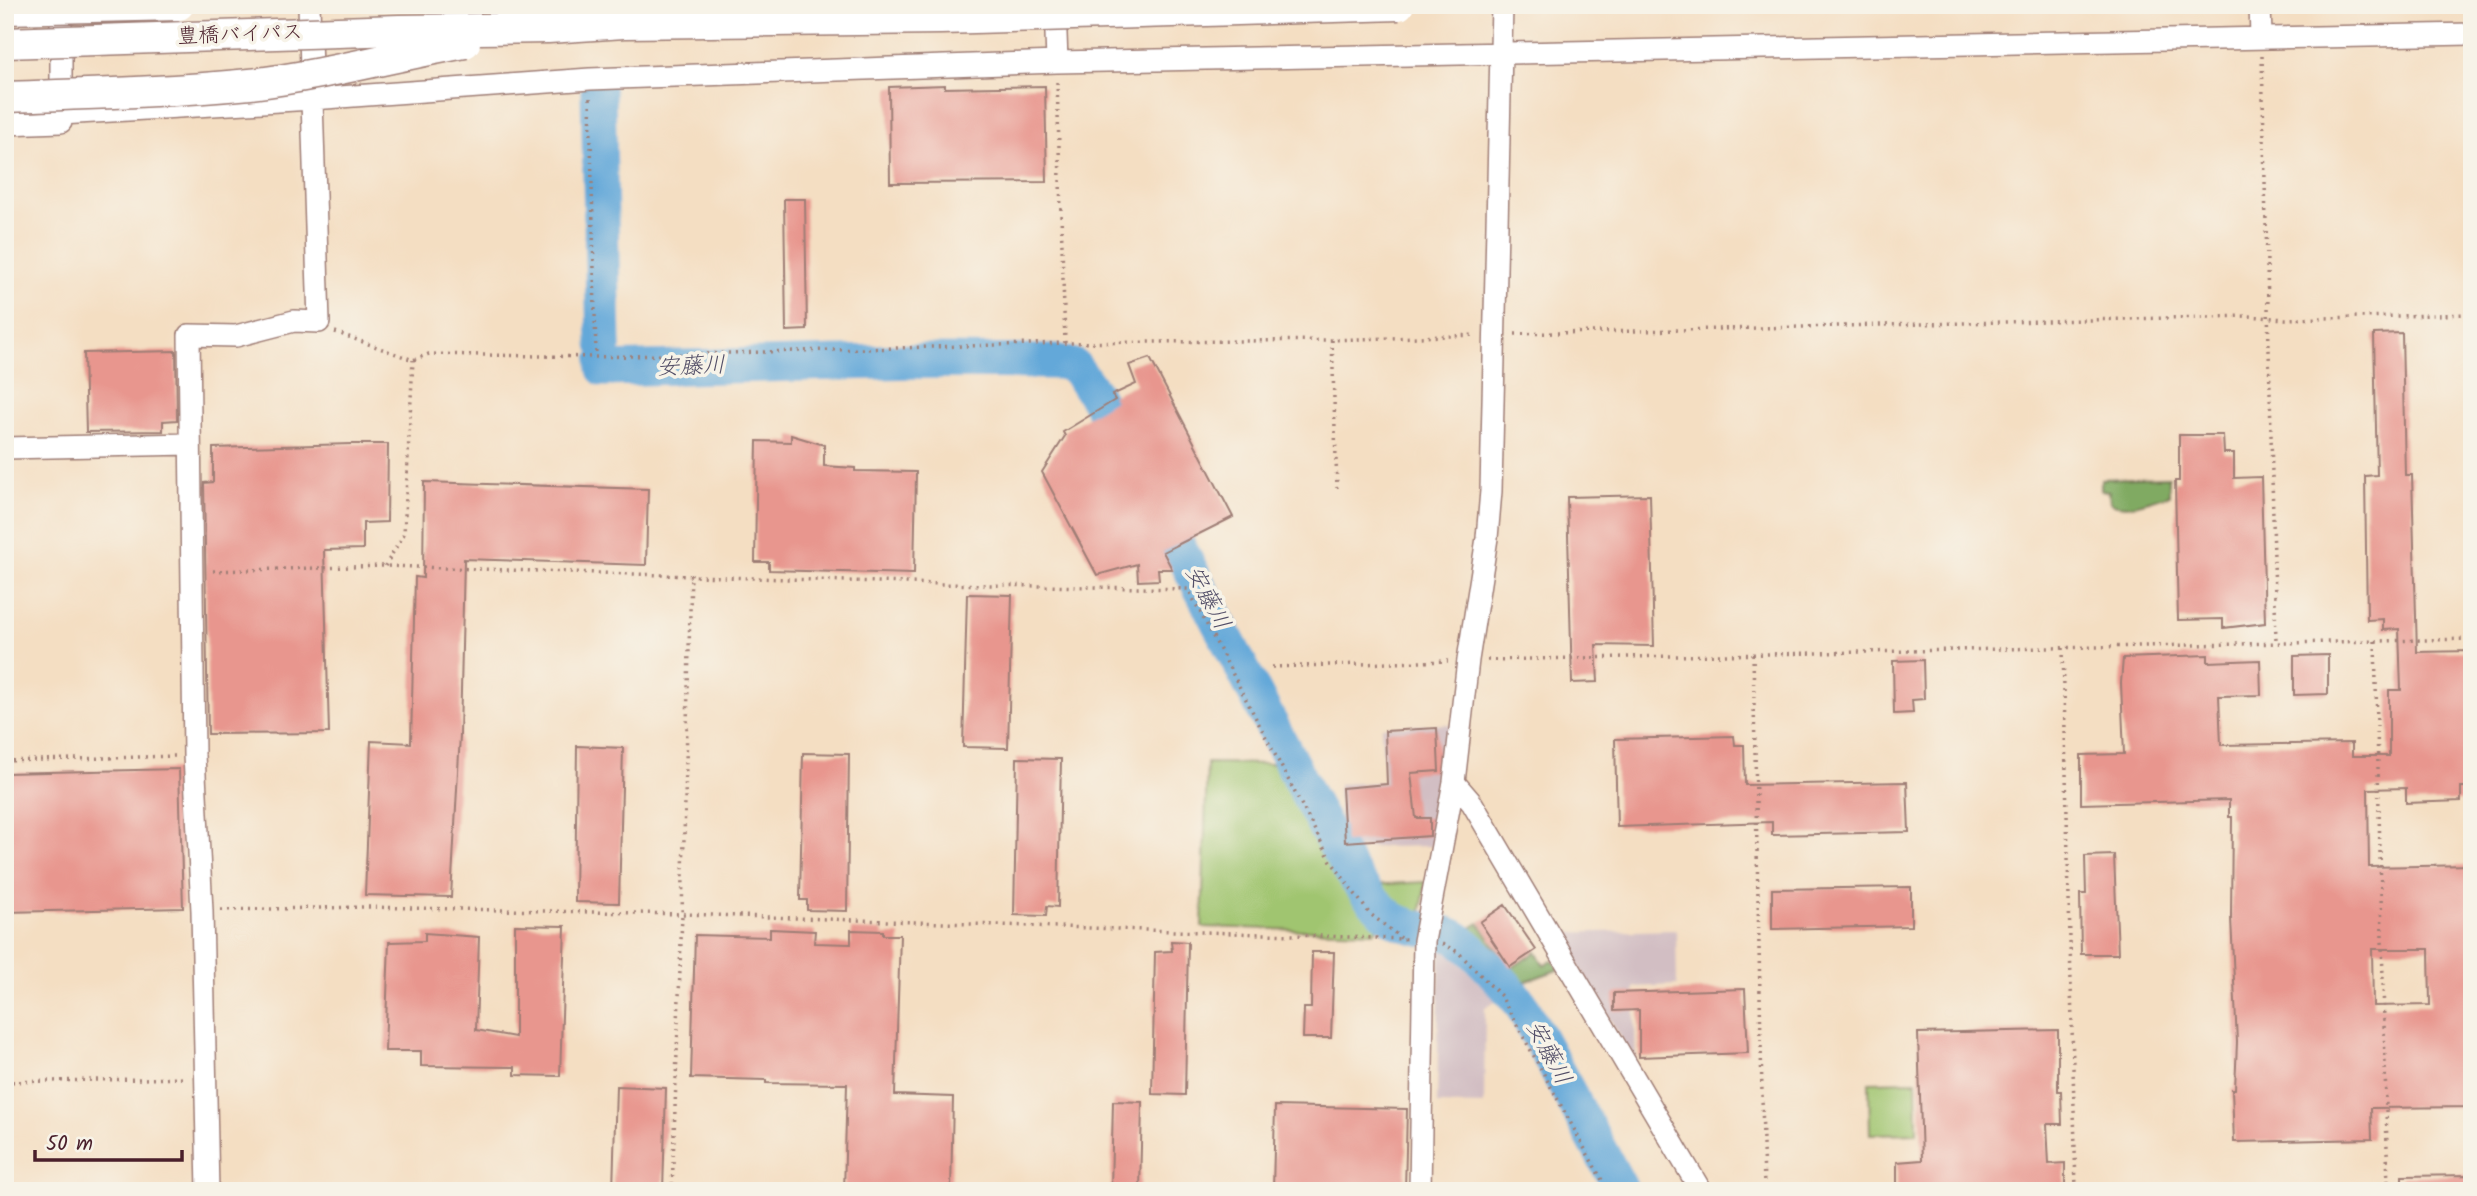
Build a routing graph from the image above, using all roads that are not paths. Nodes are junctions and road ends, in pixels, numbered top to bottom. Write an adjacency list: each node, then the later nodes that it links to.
1 (61, 5): 20 (street)
2 (179, 5): 10 (highway, bridge)
3 (309, 5): 19 (street)
4 (524, 5): 11 (highway)
5 (863, 5): 11 (highway, 豊橋バイパス)
6 (1055, 5): 17 (street)
7 (1399, 5): 11 (highway, 豊橋バイパス, bridge)
8 (1502, 5): 16 (street)
9 (2260, 5): 14 (street)
10 (5, 9)
11 (550, 19): 12 (highway, 豊橋バイパス); 15 (highway, 豊橋バイパス, bridge); 18 (highway, bridge)
12 (5, 27)
13 (2472, 34): 14 (street)
14 (2261, 37): 16 (street)
15 (5, 43)
16 (1501, 52): 17 (street); 24 (street)
17 (1056, 62): 19 (street)
18 (5, 97)
19 (312, 99): 20 (street); 22 (street)
20 (61, 114): 21 (street)
21 (5, 124)
22 (190, 444): 23 (street); 25 (street)
23 (5, 448)
24 (1454, 782): 26 (street); 27 (street)
25 (208, 1191)
26 (1420, 1191)
27 (1701, 1191)

